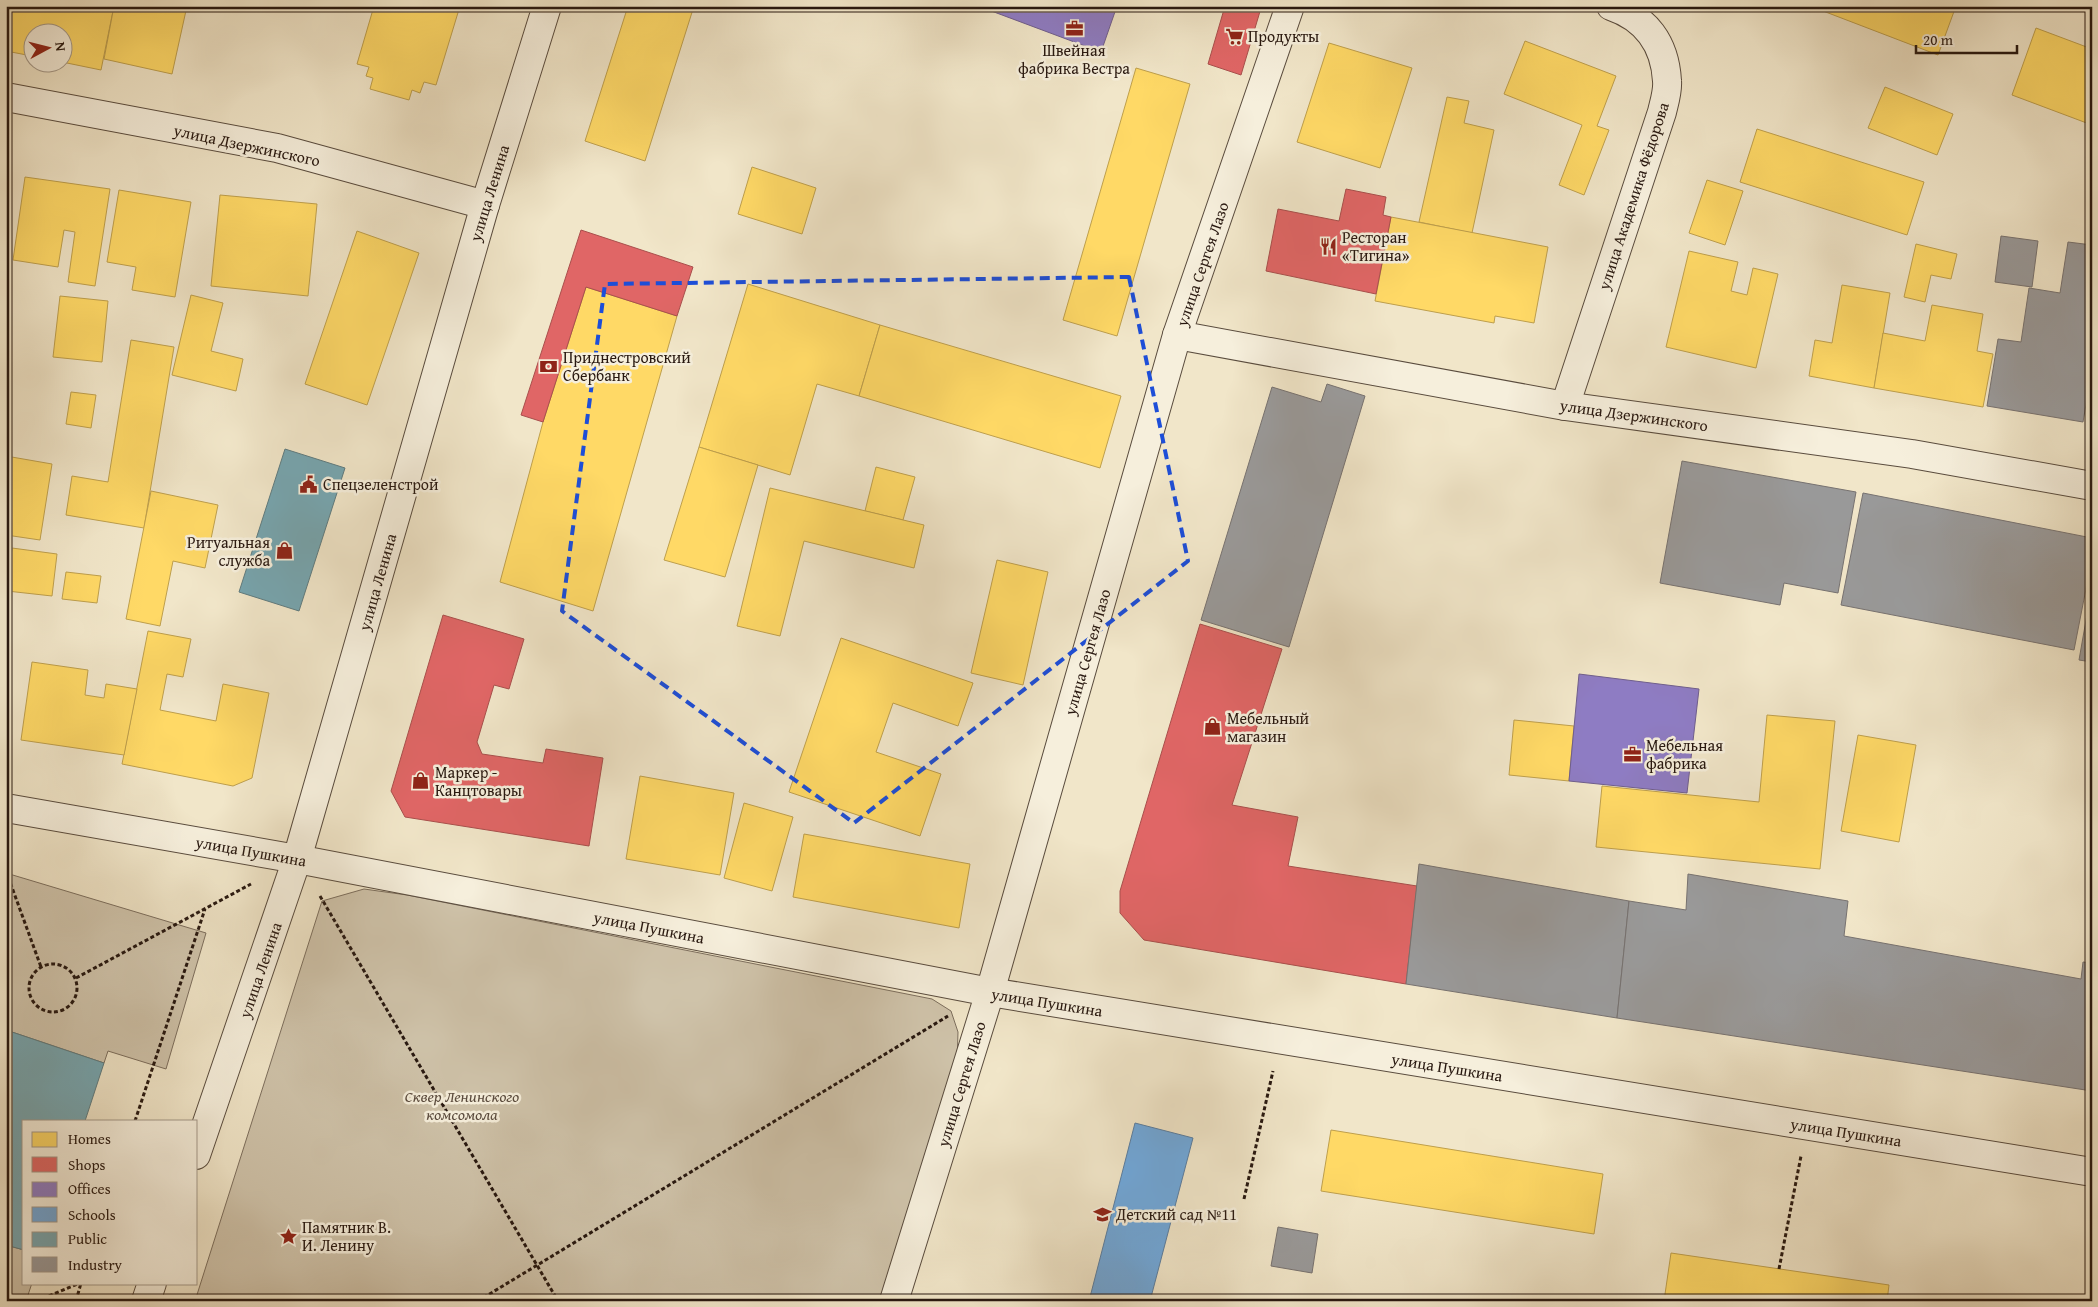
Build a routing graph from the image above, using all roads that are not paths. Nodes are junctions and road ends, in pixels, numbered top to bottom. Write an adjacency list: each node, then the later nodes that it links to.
1 (547, 6): 5 (street, улица Ленина)
2 (1290, 6): 6 (street, улица Сергея Лазо)
3 (1611, 6): 7 (street, улица Академика Фёдорова)
4 (6, 97): 5 (street, улица Дзержинского)
5 (485, 205): 10 (street, улица Ленина)
6 (1178, 335): 7 (street, улица Дзержинского); 11 (street, улица Сергея Лазо)
7 (1566, 406): 8 (street, улица Дзержинского)
8 (2092, 486)
9 (6, 808): 10 (street, улица Пушкина)
10 (297, 859): 11 (street, улица Пушкина); 12 (street, улица Ленина)
11 (990, 992): 13 (street, улица Пушкина); 16 (street, улица Сергея Лазо)
12 (198, 1149)
13 (2092, 1172)
14 (152, 1284): 15 (street)
15 (146, 1301)
16 (894, 1301)

